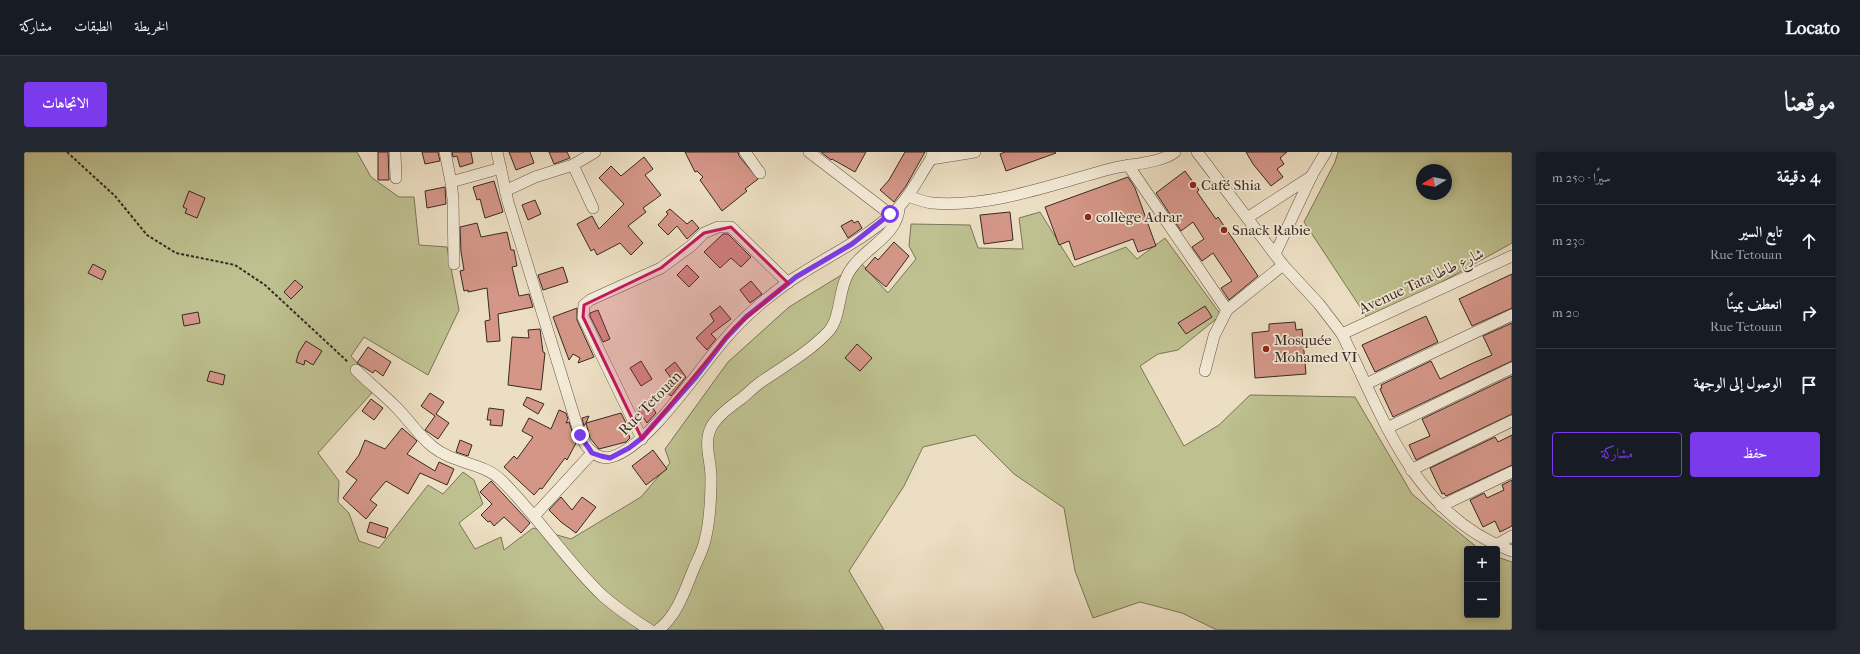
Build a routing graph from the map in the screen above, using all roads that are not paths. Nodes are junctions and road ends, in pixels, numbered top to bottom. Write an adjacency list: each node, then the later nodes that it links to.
1 (395, 152): 17 (street)
2 (445, 152): 18 (street)
3 (497, 152): 14 (street)
4 (595, 152): 12 (street)
5 (745, 152): 15 (street)
6 (809, 152): 22 (street)
7 (975, 152): 11 (street)
8 (1175, 152): 13 (street)
9 (1197, 152): 23 (street)
10 (1326, 152): 16 (street)
11 (932, 155): 20 (street, Rue Tetouan)
12 (573, 165): 19 (street); 21 (street)
13 (1128, 165): 20 (street); 29 (street)
14 (501, 168): 18 (street); 19 (street)
15 (760, 173)
16 (1312, 175): 23 (street); 24 (street)
17 (396, 178)
18 (451, 182): 26 (street)
19 (505, 191): 39 (street)
20 (908, 196): 22 (street, Rue Tetouan)
21 (593, 208)
22 (894, 211): 28 (street, Rue Tetouan); 48 (street)
23 (1247, 218): 24 (street)
24 (1275, 254): 27 (street)
25 (1512, 256): 31 (street, Avenue Tata شارع طاطا)
26 (454, 264)
27 (1283, 265): 29 (street); 31 (street)
28 (788, 283): 38 (street, Rue Tetouan); 38 (street)
29 (1227, 310): 34 (street)
30 (1512, 315): 35 (street)
31 (1342, 334): 35 (street)
32 (1512, 368): 37 (street)
33 (356, 370): 43 (street)
34 (1205, 371)
35 (1366, 384): 37 (street)
36 (1512, 421): 40 (street)
37 (1387, 428): 40 (street)
38 (642, 438): 39 (street, Rue Tetouan)
39 (592, 453): 43 (street)
40 (1411, 470): 42 (street)
41 (1512, 472): 42 (street)
42 (1441, 506): 45 (street)
43 (535, 515): 47 (street)
44 (1512, 536): 45 (street)
45 (1496, 544): 46 (street)
46 (1512, 551)
47 (650, 630)
48 (658, 630)

